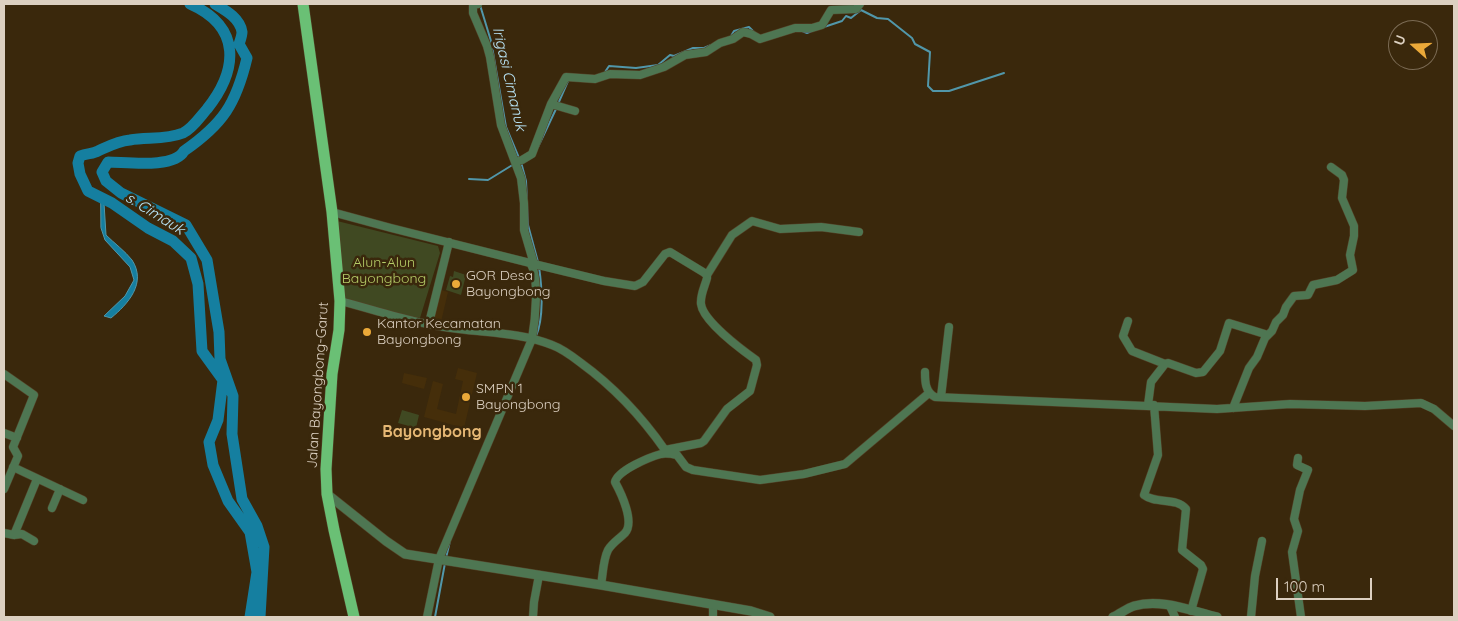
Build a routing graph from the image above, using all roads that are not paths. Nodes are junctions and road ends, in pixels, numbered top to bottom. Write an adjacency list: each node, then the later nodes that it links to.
1 (303, 4): 8 (main road, Jalan Bayongbong-Garut)
2 (860, 4): 4 (street)
3 (476, 5): 6 (street)
4 (551, 104): 5 (street); 6 (street)
5 (575, 111)
6 (517, 163): 11 (street)
7 (1331, 167): 17 (street)
8 (332, 212): 10 (street); 13 (main road, Jalan Bayongbong-Garut)
9 (859, 232): 12 (street)
10 (449, 242): 11 (street); 15 (street)
11 (536, 265): 12 (street); 18 (street)
12 (707, 275): 29 (street)
13 (340, 301): 15 (street); 35 (main road, Jalan Bayongbong-Garut)
14 (1128, 321): 19 (street)
15 (429, 323): 18 (street)
16 (949, 327): 23 (street)
17 (1268, 335): 19 (street); 25 (street)
18 (536, 339): 29 (street); 42 (street)
19 (1164, 364): 24 (street)
20 (925, 372): 22 (street)
21 (4, 374): 28 (street)
22 (930, 393): 23 (street); 29 (street)
23 (941, 397): 24 (street)
24 (1151, 405): 25 (street); 47 (street)
25 (1233, 408): 26 (street)
26 (1454, 426)
27 (4, 433): 28 (street)
28 (17, 438): 31 (street)
29 (664, 452): 44 (street)
30 (1298, 458): 57 (street)
31 (9, 470): 32 (street); 33 (street)
32 (37, 479): 34 (street); 39 (street)
33 (4, 489)
34 (60, 490): 36 (street); 37 (street)
35 (328, 494): 42 (street); 48 (main road, Jalan Bayongbong-Garut)
36 (83, 500)
37 (52, 508)
38 (4, 533): 39 (street)
39 (14, 535): 40 (street)
40 (34, 541)
41 (1262, 541): 56 (street)
42 (441, 559): 43 (street); 49 (street)
43 (539, 575): 44 (street); 50 (street)
44 (601, 585): 45 (street)
45 (713, 604): 51 (street); 52 (street)
46 (1170, 606): 47 (street); 53 (street); 54 (street)
47 (1191, 611): 55 (street)
48 (354, 615)
49 (427, 617)
50 (533, 617)
51 (713, 617)
52 (770, 617)
53 (1113, 617)
54 (1175, 617)
55 (1217, 617)
56 (1251, 617)
57 (1301, 617)

